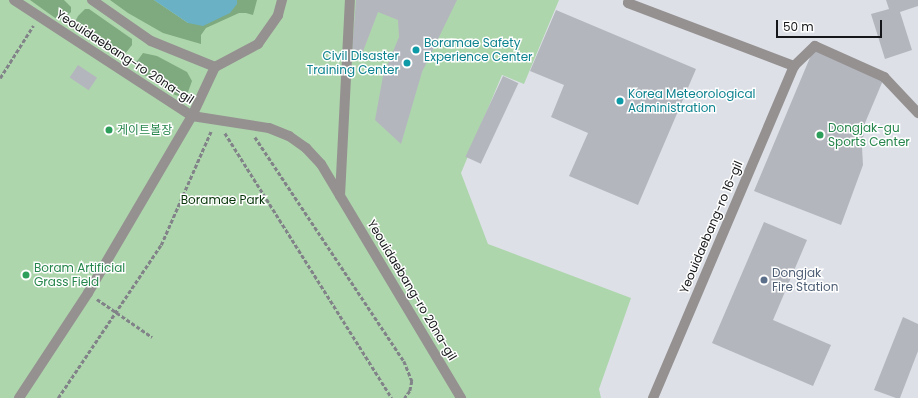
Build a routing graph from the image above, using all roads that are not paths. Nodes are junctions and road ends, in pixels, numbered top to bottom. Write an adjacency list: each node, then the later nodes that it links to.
1 (14, 0): 9 (street, Yeouidaebang-ro 20na-gil)
2 (92, 0): 7 (street)
3 (282, 0): 7 (street)
4 (350, 0): 10 (street)
5 (629, 0): 6 (street)
6 (794, 66): 8 (street, Yeouidaebang-ro 16-gil); 13 (street, Yeouidaebang-ro 16-gil)
7 (215, 67): 9 (street)
8 (918, 114)
9 (192, 116): 10 (street, Yeouidaebang-ro 20na-gil); 11 (street)
10 (340, 196): 12 (street, Yeouidaebang-ro 20na-gil)
11 (19, 398)
12 (461, 398)
13 (653, 398)

